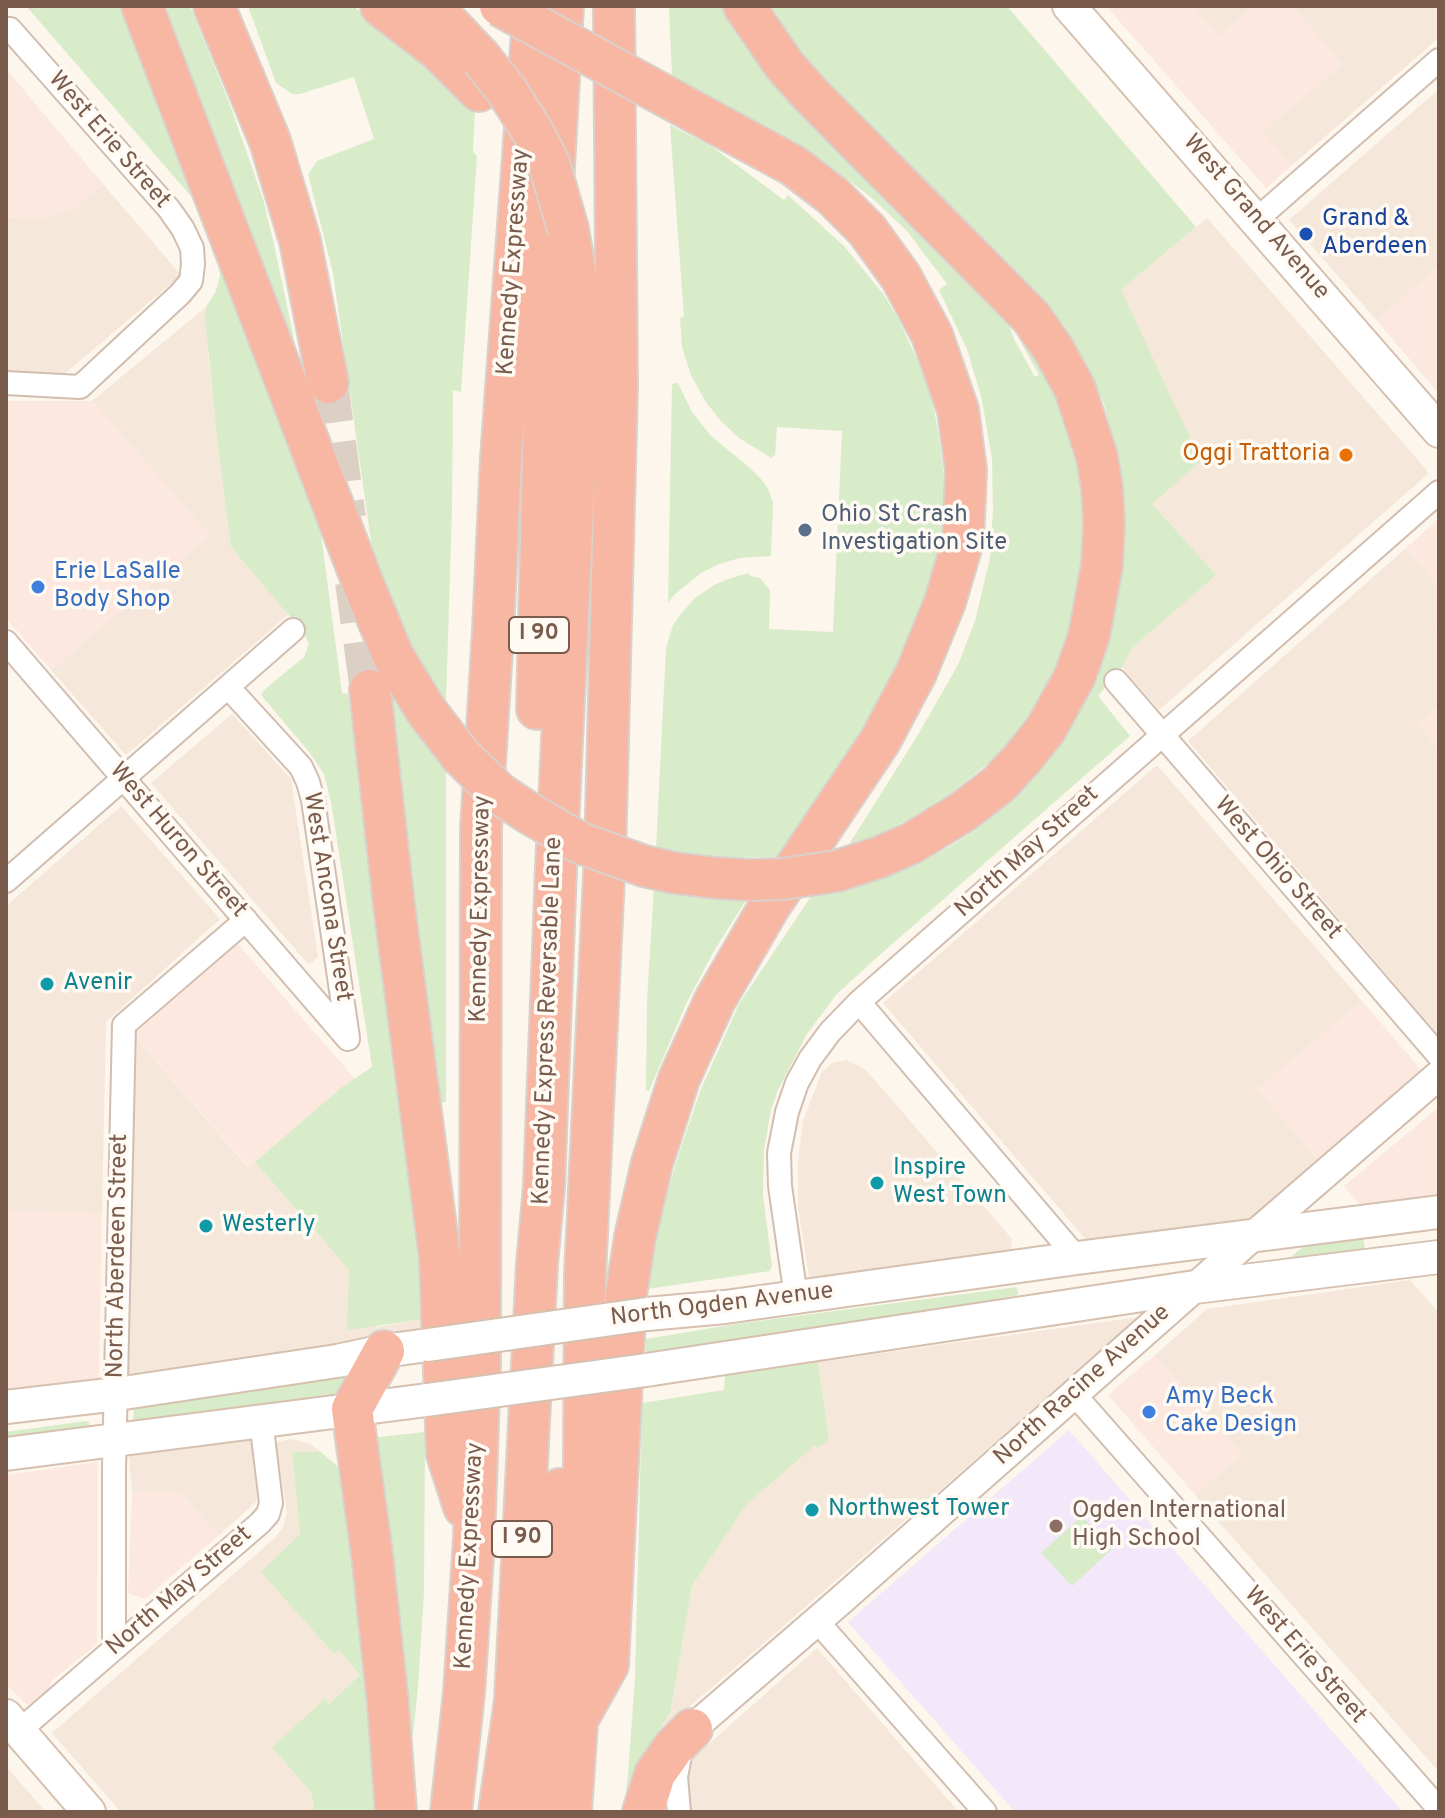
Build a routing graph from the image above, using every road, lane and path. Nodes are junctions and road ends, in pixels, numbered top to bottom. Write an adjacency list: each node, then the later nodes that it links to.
1 (142, 6): 9 (highway, bridge)
2 (214, 6): 16 (highway)
3 (381, 6): 13 (highway)
4 (427, 6): 13 (highway)
5 (500, 6): 51 (highway, bridge)
6 (534, 6): 48 (highway, Kennedy Expressway / I 90)
7 (563, 6): 36 (highway, I 90)
8 (614, 6): 37 (highway, I 90)
9 (744, 6)
10 (1069, 6): 14 (main road, West Grand Avenue)
11 (6, 29): 15 (street, West Erie Street)
12 (1439, 60): 14 (street)
13 (480, 74): 36 (highway, Kennedy Express Reversable Lane / I 90, bridge)
14 (1256, 220): 17 (main road, West Grand Avenue)
15 (6, 383)
16 (328, 383)
17 (1439, 431)
18 (1439, 492): 24 (street, North May Street)
19 (293, 630): 22 (street)
20 (6, 642): 25 (street, West Huron Street)
21 (1116, 681): 24 (street, West Ohio Street)
22 (228, 687): 25 (street); 29 (street, West Ancona Street)
23 (370, 690): 48 (highway)
24 (1162, 735): 28 (street, North May Street); 30 (street, West Ohio Street)
25 (123, 779): 26 (street); 27 (street, West Huron Street)
26 (6, 881)
27 (246, 920): 29 (street, West Huron Street); 41 (street, North Aberdeen Street)
28 (859, 1002): 34 (street); 39 (street, North May Street)
29 (348, 1039)
30 (1439, 1056)
31 (1439, 1075): 33 (street, North Racine Avenue)
32 (1439, 1212): 33 (main road, North Ogden Avenue)
33 (1253, 1236): 34 (main road, North Ogden Avenue); 38 (street, North Racine Avenue)
34 (1077, 1258): 39 (main road, North Ogden Avenue)
35 (1436, 1261): 38 (main road, North Ogden Avenue)
36 (537, 1264): 58 (highway, Kennedy Express Reversable Lane / I 90)
37 (585, 1275): 51 (highway, I 90); 59 (highway, I 90)
38 (1195, 1287): 42 (street, North Racine Avenue); 44 (main road, North Ogden Avenue, bridge)
39 (796, 1297): 40 (main road, North Ogden Avenue, bridge)
40 (384, 1351): 41 (main road, North Ogden Avenue); 44 (highway)
41 (117, 1394): 43 (main road, North Ogden Avenue); 46 (street, North Aberdeen Street)
42 (1074, 1394): 49 (street, North Racine Avenue); 54 (street, West Erie Street)
43 (6, 1407)
44 (352, 1409): 45 (main road, North Ogden Avenue); 56 (highway)
45 (261, 1420): 46 (main road, North Ogden Avenue); 50 (street, North May Street)
46 (115, 1441): 47 (main road, North Ogden Avenue); 50 (street, North Aberdeen Street)
47 (6, 1454)
48 (474, 1539): 57 (highway, Kennedy Expressway / I 90)
49 (817, 1621): 53 (street, North Racine Avenue); 63 (street)
50 (114, 1648): 52 (street, North May Street)
51 (577, 1722): 60 (highway, I 90)
52 (13, 1724): 55 (main road)
53 (692, 1729): 61 (highway); 62 (street)
54 (1439, 1809)
55 (89, 1812)
56 (396, 1812)
57 (451, 1812)
58 (499, 1812)
59 (531, 1812)
60 (571, 1812)
61 (643, 1812)
62 (679, 1812)
63 (985, 1812)

